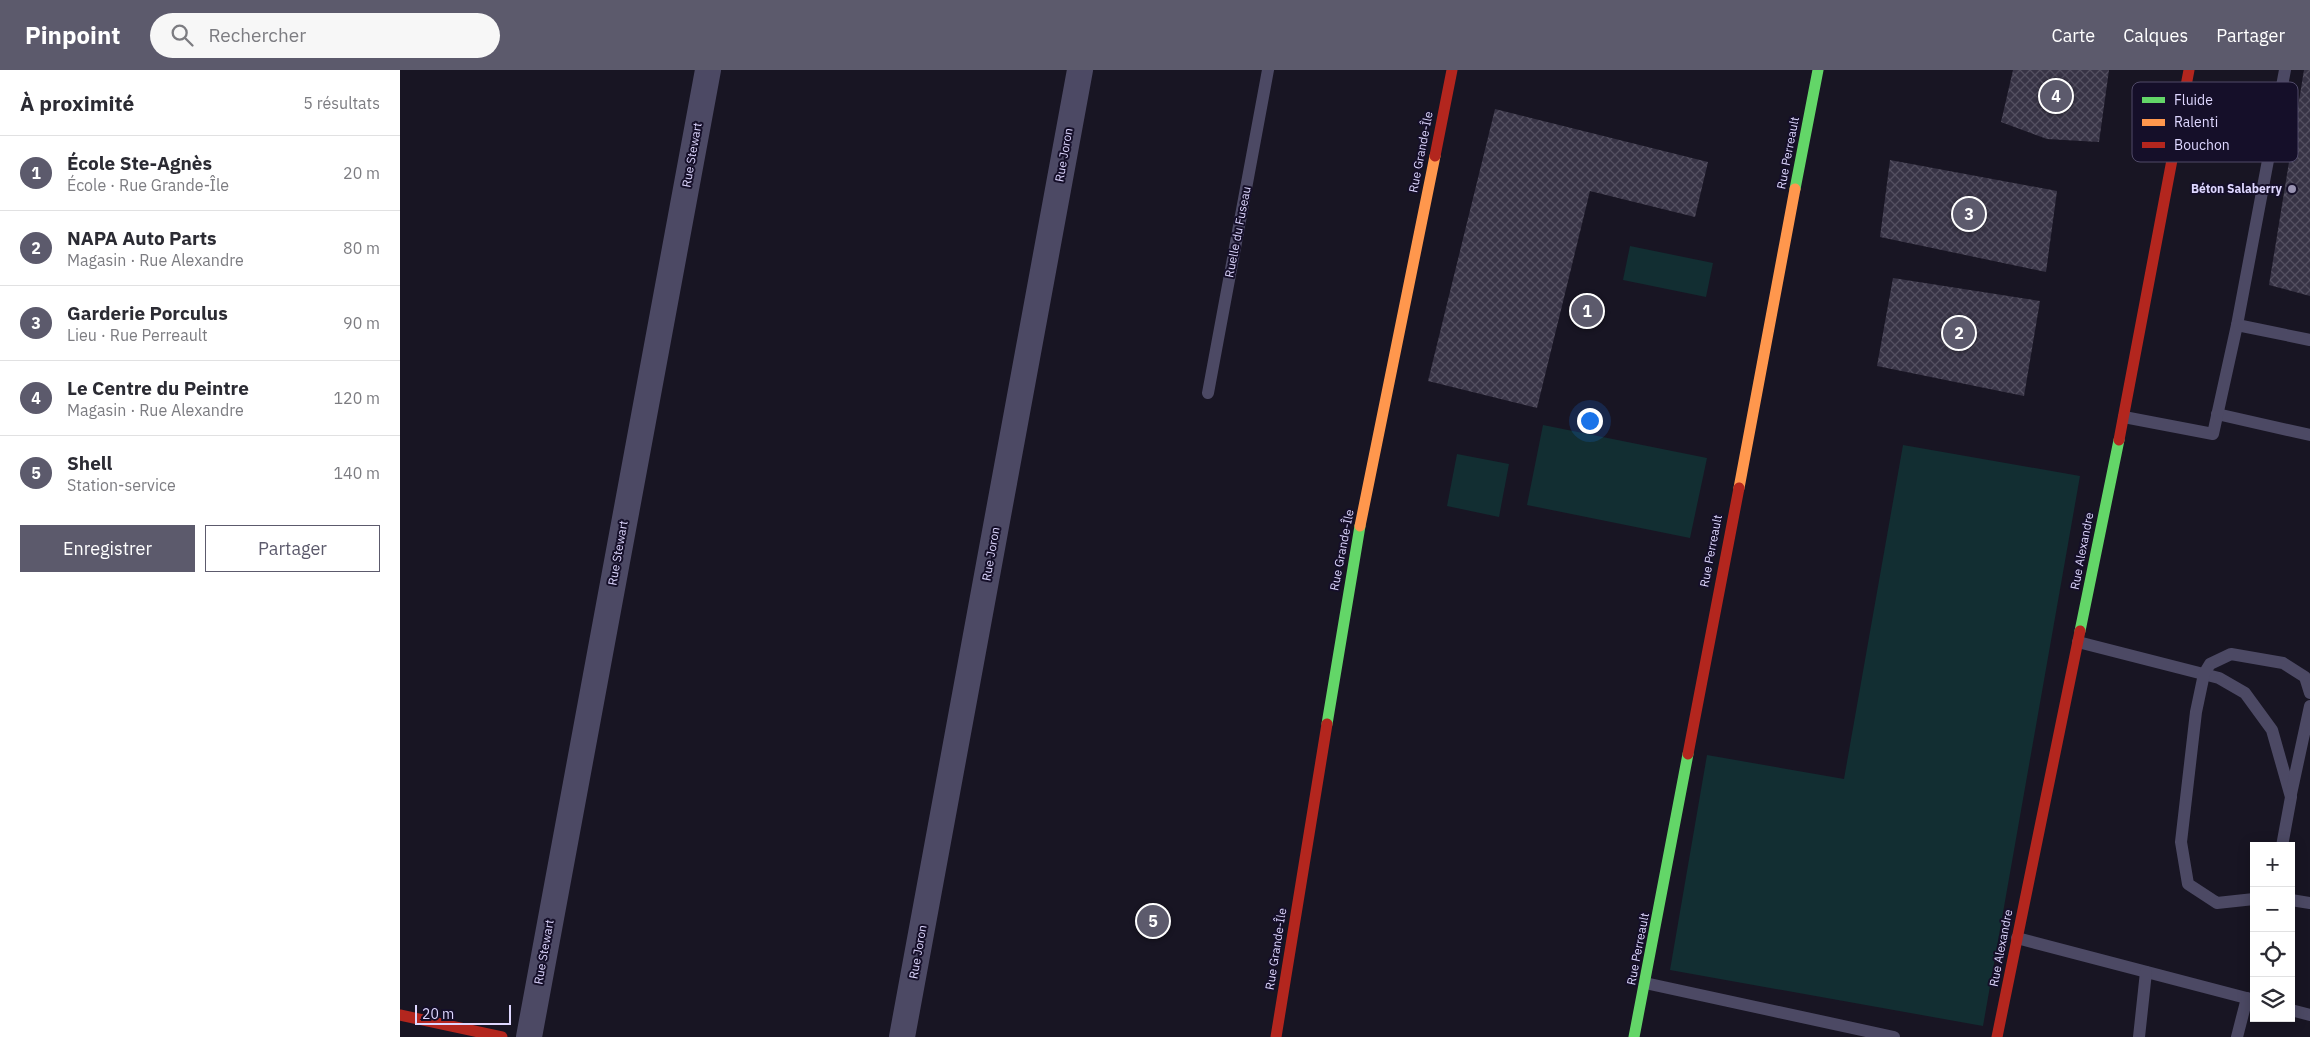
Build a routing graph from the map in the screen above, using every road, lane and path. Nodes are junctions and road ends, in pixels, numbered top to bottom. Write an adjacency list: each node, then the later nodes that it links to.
1 (708, 70): 31 (street, Rue Stewart)
2 (1080, 70): 32 (street, Rue Joron)
3 (1268, 70): 10 (lane, Ruelle du Fuseau)
4 (1452, 70): 33 (main road, Rue Grande-Île)
5 (1818, 70): 25 (main road, Rue Perreault)
6 (2172, 162): 12 (main road, Rue Alexandre)
7 (2268, 162): 8 (lane)
8 (2237, 325): 9 (lane); 11 (lane)
9 (2310, 340)
10 (1208, 393)
11 (2217, 414): 12 (lane); 13 (lane)
12 (2124, 417): 14 (main road, Rue Alexandre)
13 (2310, 435)
14 (2078, 642): 15 (lane); 23 (main road, Rue Alexandre)
15 (2204, 674): 16 (lane); 18 (lane); 20 (lane)
16 (2310, 693)
17 (2310, 706): 18 (lane)
18 (2291, 797): 19 (lane)
19 (2283, 842)
20 (2250, 899)
21 (2295, 901): 22 (lane)
22 (2310, 904)
23 (2017, 938): 24 (lane); 36 (main road, Rue Alexandre)
24 (2146, 972): 26 (lane); 37 (lane)
25 (1646, 983): 34 (main road, Rue Perreault); 35 (lane)
26 (2250, 999): 38 (lane)
27 (2295, 1011): 29 (lane)
28 (400, 1015): 30 (main road)
29 (2310, 1015)
30 (502, 1037)
31 (529, 1037)
32 (902, 1037)
33 (1276, 1037)
34 (1634, 1037)
35 (1894, 1037)
36 (1998, 1037)
37 (2139, 1037)
38 (2237, 1037)

